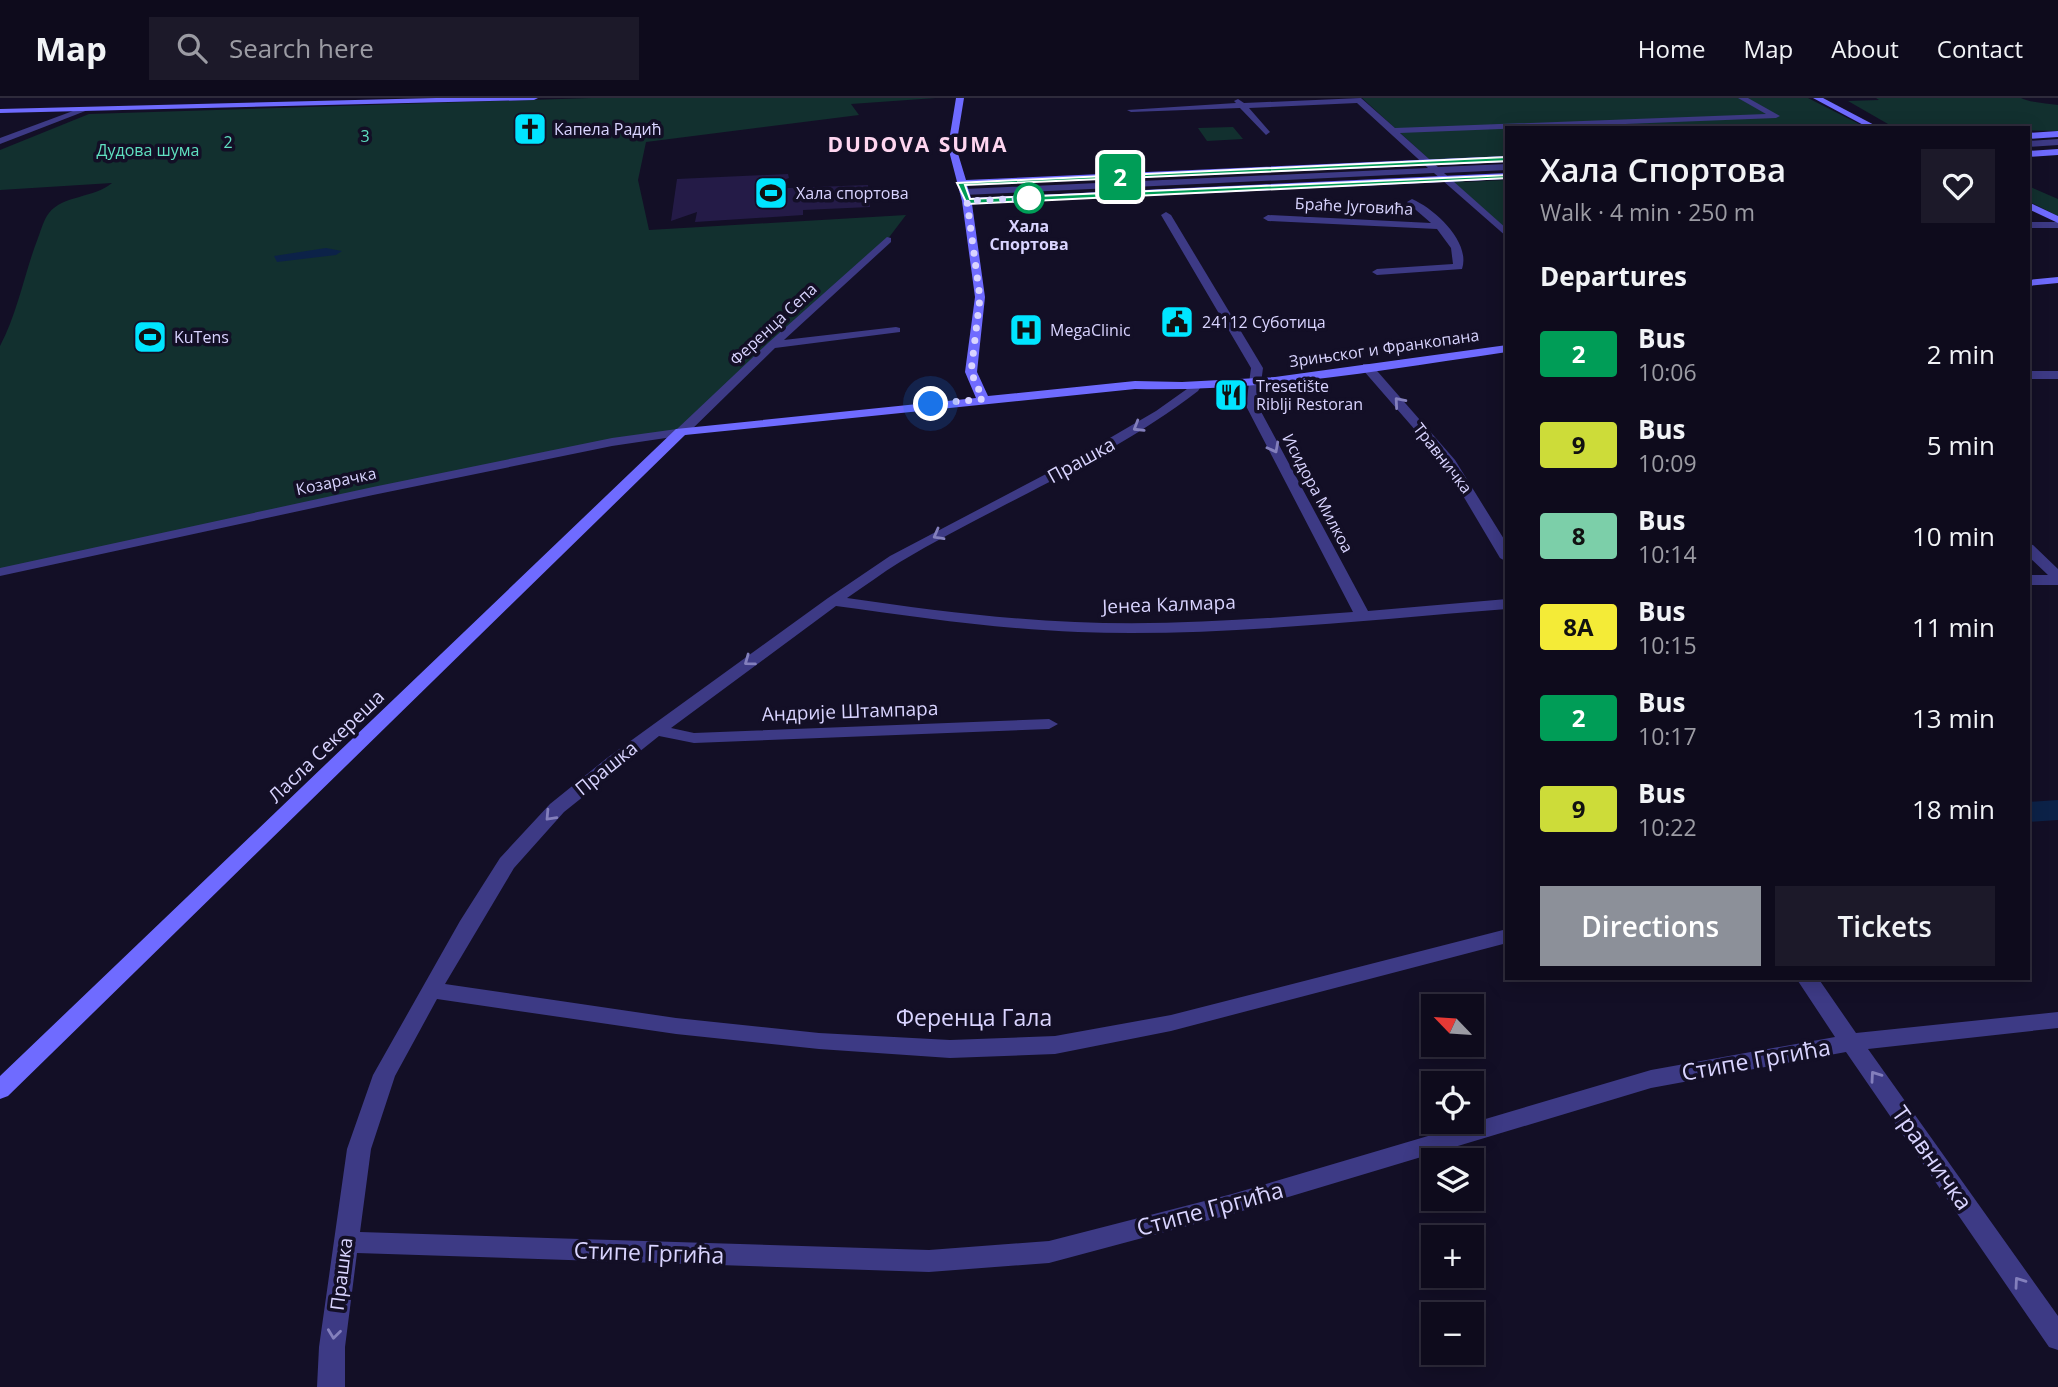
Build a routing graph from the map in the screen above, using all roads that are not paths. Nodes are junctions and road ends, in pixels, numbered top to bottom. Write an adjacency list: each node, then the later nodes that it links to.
1 (534, 98): 8 (street)
2 (960, 98): 28 (street)
3 (1236, 98): 7 (street)
4 (1742, 98): 11 (street)
5 (1817, 98): 12 (street)
6 (1358, 100): 7 (street); 14 (street)
7 (1242, 106): 9 (street); 15 (street)
8 (84, 110): 10 (street); 18 (street)
9 (1131, 110)
10 (0, 111)
11 (1521, 126)
12 (1872, 126)
13 (1505, 127): 14 (street)
14 (1393, 131): 24 (street)
15 (1266, 132)
16 (2058, 134): 17 (street)
17 (2030, 136)
18 (0, 141)
19 (2058, 142): 20 (street)
20 (2030, 144)
21 (2058, 152): 22 (street)
22 (2030, 154)
23 (1505, 159): 24 (street)
24 (1431, 166): 25 (street); 27 (street); 28 (street)
25 (1505, 167)
26 (1505, 176): 27 (street)
27 (1444, 179): 28 (street); 36 (street)
28 (964, 192): 49 (street)
29 (1412, 202): 35 (street)
30 (2030, 206): 33 (street)
31 (1166, 215): 47 (street, Исидора Милкоа)
32 (1268, 218): 35 (street, Браће Југовића)
33 (2058, 223): 34 (street)
34 (2030, 225)
35 (1438, 226): 38 (street)
36 (1505, 232)
37 (887, 240): 42 (street, Ференца Сепа)
38 (1377, 272)
39 (2058, 280): 40 (street)
40 (2030, 283)
41 (896, 330): 42 (street)
42 (772, 345): 50 (street, Ференца Сепа)
43 (1505, 348): 44 (street, Зрињског и Франкопана)
44 (1367, 367): 47 (street, Зрињског и Франкопана); 52 (street, Травничка, one-way to 44)
45 (2030, 375): 46 (street)
46 (2058, 375)
47 (1255, 385): 48 (street, Зрињског и Франкопана); 58 (street, Исидора Милкоа, one-way to 58)
48 (1194, 388): 49 (street, Зрињског и Франкопана); 56 (street, Прашка, one-way to 56)
49 (983, 399): 50 (street, Зрињског и Франкопана)
50 (681, 432): 53 (street, Козарачка); 66 (street, Ласла Секереша)
51 (2030, 550): 54 (street)
52 (1505, 554)
53 (0, 572)
54 (2058, 579): 55 (street)
55 (2030, 580)
56 (833, 601): 58 (street, Јенеа Калмара); 60 (street, Прашка, one-way to 60)
57 (1505, 604): 58 (street, Јенеа Калмара)
58 (1362, 615)
59 (1049, 724): 60 (street, Андрије Штампара)
60 (654, 730): 63 (street, Прашка, one-way to 63)
61 (1505, 937): 63 (street, Ференца Гала)
62 (1807, 980): 65 (street, Травничка)
63 (432, 990): 67 (street, Прашка)
64 (2058, 1020): 65 (street, Стипе Гргића)
65 (1852, 1042): 67 (street, Стипе Гргића); 68 (street, Травничка, one-way to 65)
66 (0, 1090)
67 (345, 1242): 69 (street, Прашка, one-way to 69)
68 (2058, 1338)
69 (331, 1387)

